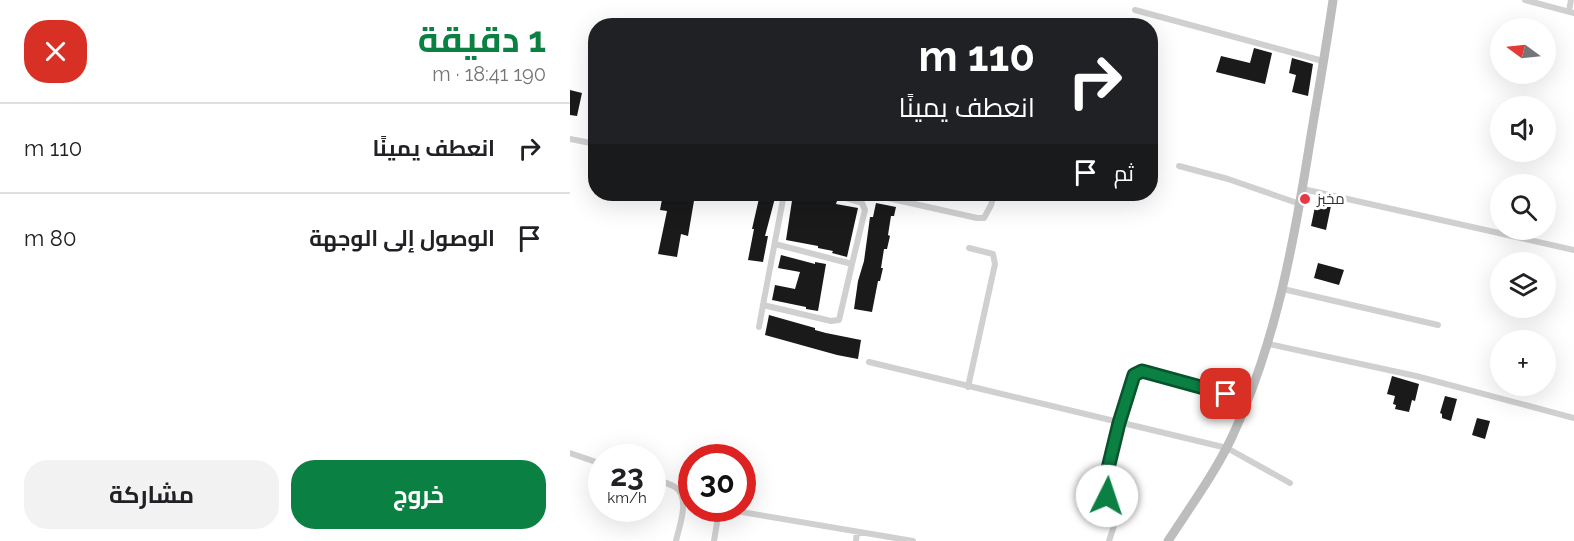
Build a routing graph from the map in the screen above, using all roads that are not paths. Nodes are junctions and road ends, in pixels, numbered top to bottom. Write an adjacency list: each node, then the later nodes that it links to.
1 (1333, 0): 6 (main road)
2 (1525, 0): 5 (street)
3 (1571, 0): 5 (street)
4 (1135, 10): 6 (street)
5 (1571, 12)
6 (1323, 61): 10 (main road)
7 (570, 139): 8 (street)
8 (588, 142)
9 (1179, 166): 15 (street)
10 (1303, 189): 15 (main road); 18 (street)
11 (783, 201): 16 (street)
12 (855, 201): 19 (street)
13 (902, 201): 14 (street)
14 (992, 201)
15 (1300, 204): 20 (main road)
16 (775, 244): 19 (street); 21 (street)
17 (969, 248): 26 (street)
18 (1574, 250)
19 (852, 264): 21 (street)
20 (1283, 289): 22 (street); 24 (main road)
21 (763, 305): 23 (street)
22 (1438, 325)
23 (759, 327)
24 (1269, 344): 27 (main road); 28 (street)
25 (869, 362): 26 (street)
26 (968, 387): 29 (street)
27 (1247, 400): 29 (street); 30 (main road)
28 (1574, 418)
29 (1119, 423): 30 (street); 40 (street)
30 (1227, 448): 33 (street); 41 (main road)
31 (570, 453): 32 (street)
32 (588, 459)
33 (1290, 483)
34 (666, 484): 36 (street)
35 (857, 532): 37 (street); 38 (street); 39 (street)
36 (676, 541)
37 (714, 541)
38 (855, 541)
39 (913, 541)
40 (1109, 541)
41 (1168, 541)

